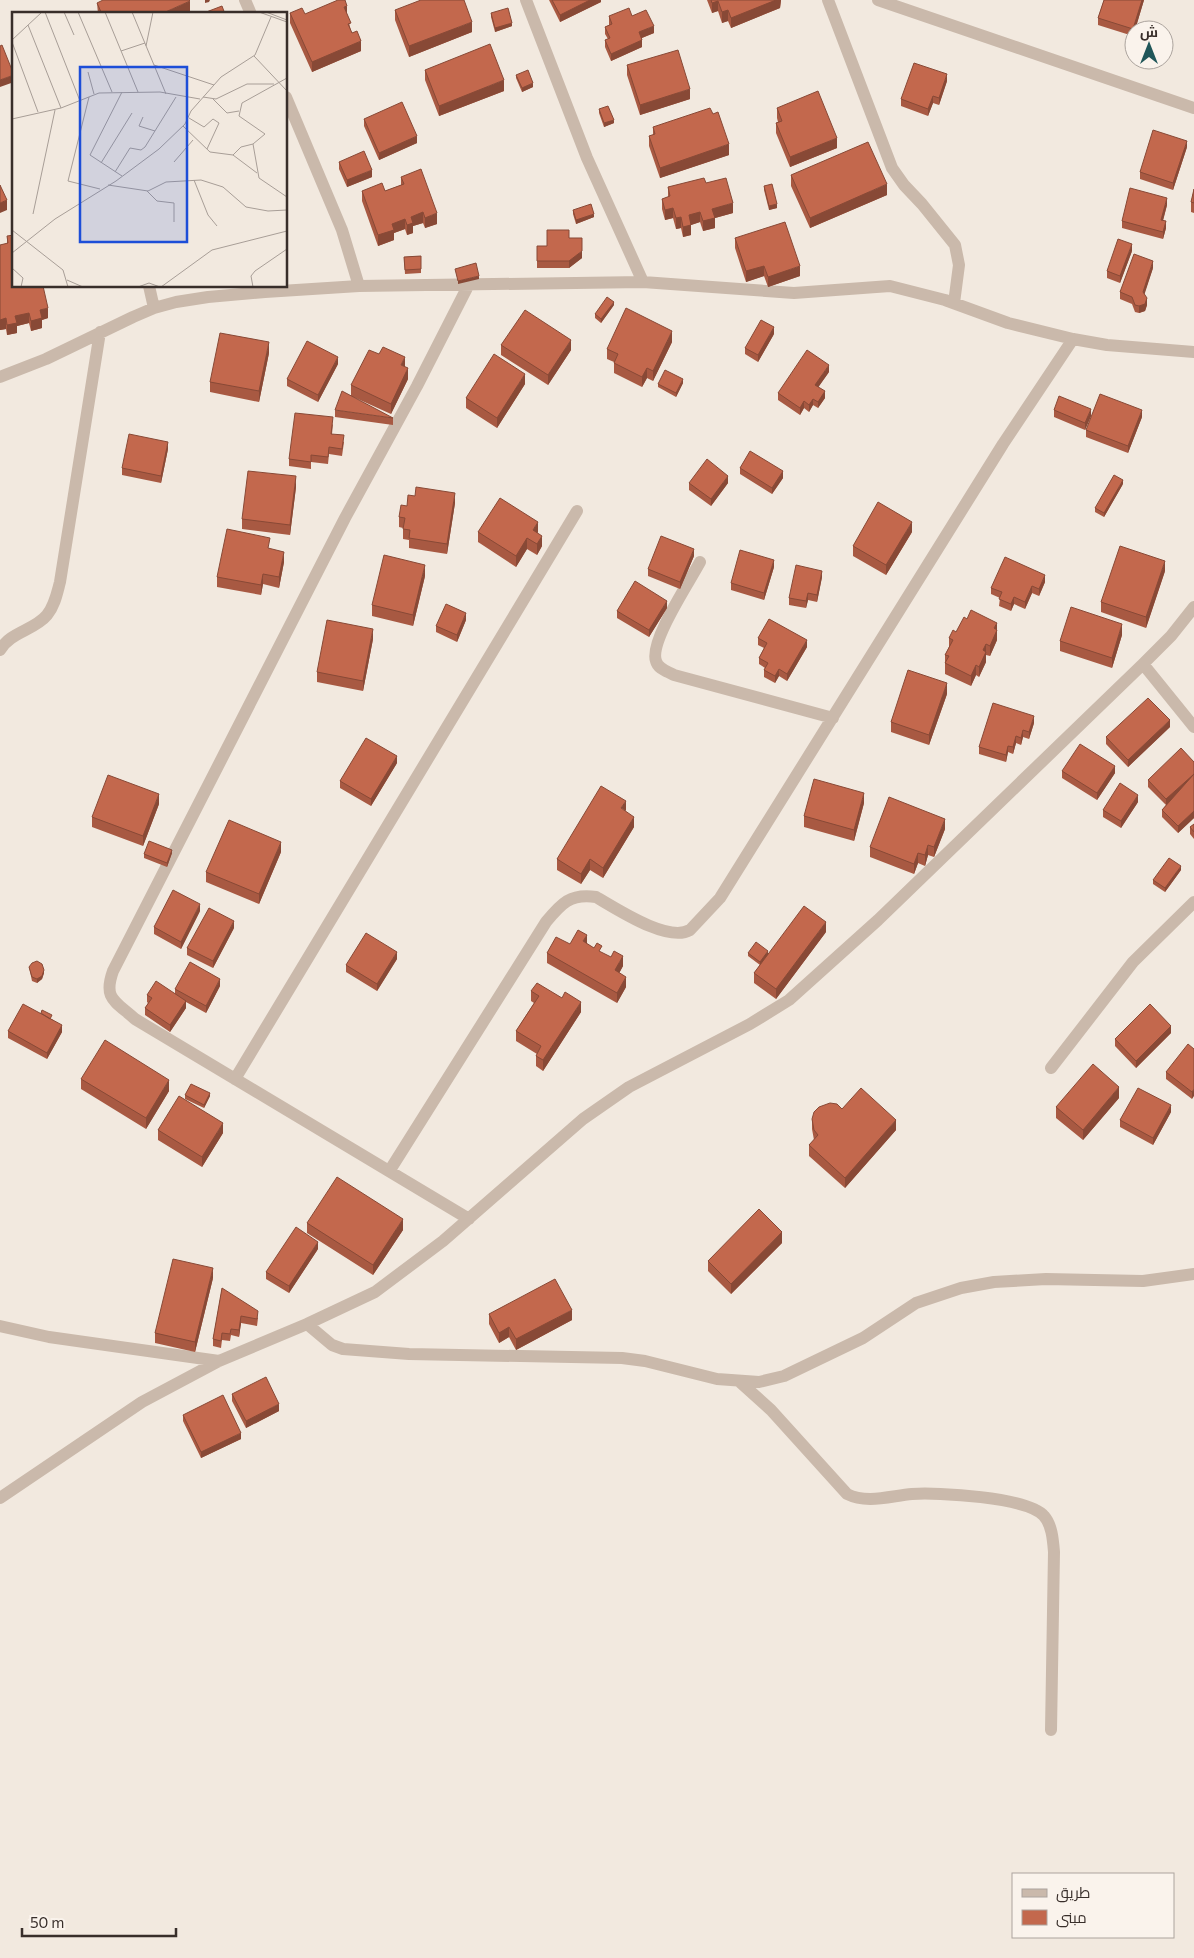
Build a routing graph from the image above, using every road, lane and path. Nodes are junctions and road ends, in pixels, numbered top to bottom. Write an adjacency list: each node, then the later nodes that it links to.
1 (245, 0): 5 (street)
2 (526, 0): 8 (street)
3 (828, 0): 12 (street)
4 (878, 0): 7 (street)
5 (250, 12)
6 (288, 102): 10 (street)
7 (1194, 108)
8 (643, 282): 9 (street); 12 (street)
9 (470, 284): 10 (street); 27 (street)
10 (359, 286): 13 (street)
11 (149, 288): 13 (street)
12 (954, 303): 15 (street)
13 (154, 308): 14 (street)
14 (100, 332): 17 (street); 21 (street)
15 (1073, 339): 16 (street); 23 (street)
16 (1194, 352)
17 (0, 377)
18 (577, 512): 27 (street)
19 (700, 562): 23 (street)
20 (1194, 607): 22 (street)
21 (0, 650)
22 (1143, 664): 24 (street); 29 (street)
23 (833, 718): 28 (street)
24 (1194, 727)
25 (1194, 902): 26 (street)
26 (1051, 1068)
27 (235, 1079): 28 (street)
28 (390, 1170): 29 (street)
29 (469, 1219): 31 (street)
30 (1194, 1274): 34 (street)
31 (307, 1324): 33 (street); 34 (street)
32 (0, 1326): 33 (street)
33 (219, 1361): 35 (street)
34 (740, 1382): 36 (street)
35 (0, 1498)
36 (1051, 1730)

